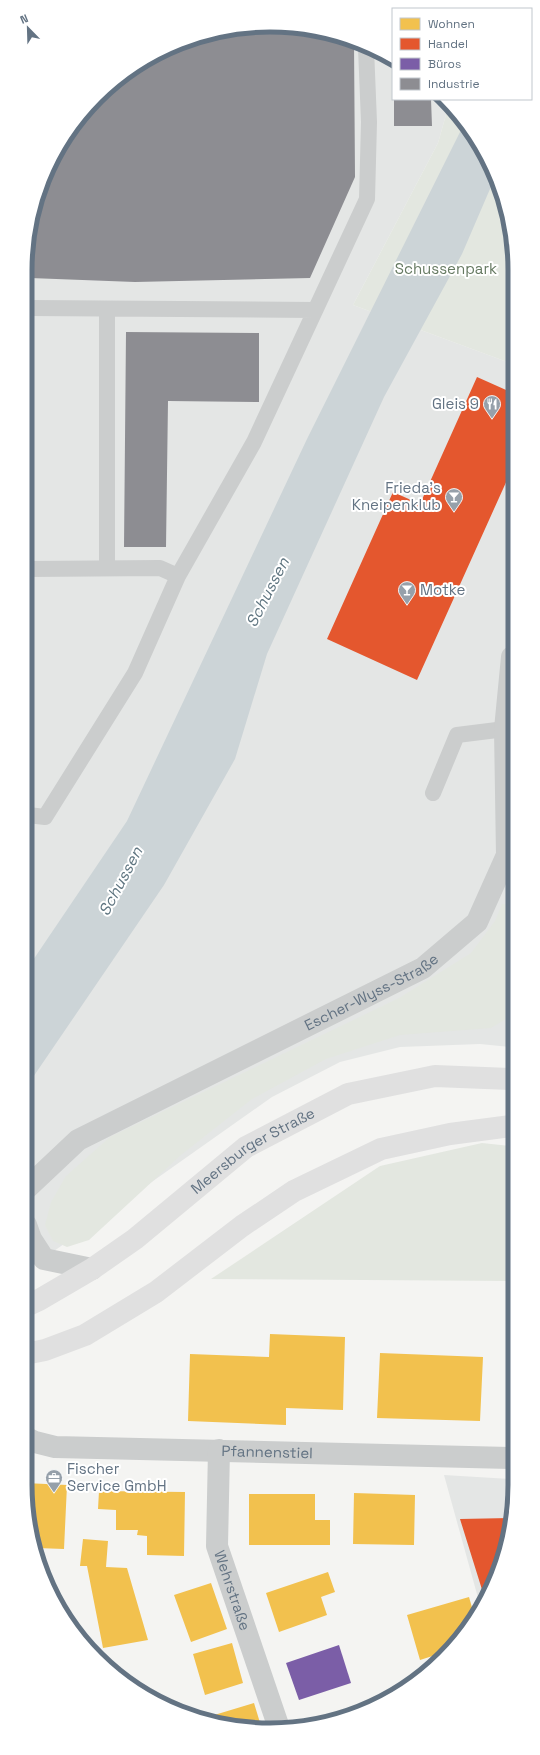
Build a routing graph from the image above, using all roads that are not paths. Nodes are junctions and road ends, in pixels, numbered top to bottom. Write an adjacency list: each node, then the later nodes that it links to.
1 (366, 53): 4 (lane)
2 (32, 308): 3 (lane)
3 (107, 310): 4 (lane); 5 (lane)
4 (315, 310): 7 (lane)
5 (107, 568): 6 (lane); 7 (lane)
6 (32, 569)
7 (178, 576): 11 (lane)
8 (508, 699): 9 (street, Escher-Wyss-Straße)
9 (505, 729): 10 (lane); 14 (street, Escher-Wyss-Straße)
10 (433, 793)
11 (32, 815)
12 (508, 1079): 16 (street, Meersburger Straße)
13 (508, 1126): 18 (street)
14 (32, 1183)
15 (32, 1240): 16 (street)
16 (92, 1269): 17 (street, Meersburger Straße)
17 (32, 1303)
18 (32, 1353)
19 (32, 1441): 20 (street, Pfannenstiel)
20 (219, 1450): 21 (street, Pfannenstiel); 22 (street, Wehrstraße)
21 (508, 1458)
22 (277, 1723)

